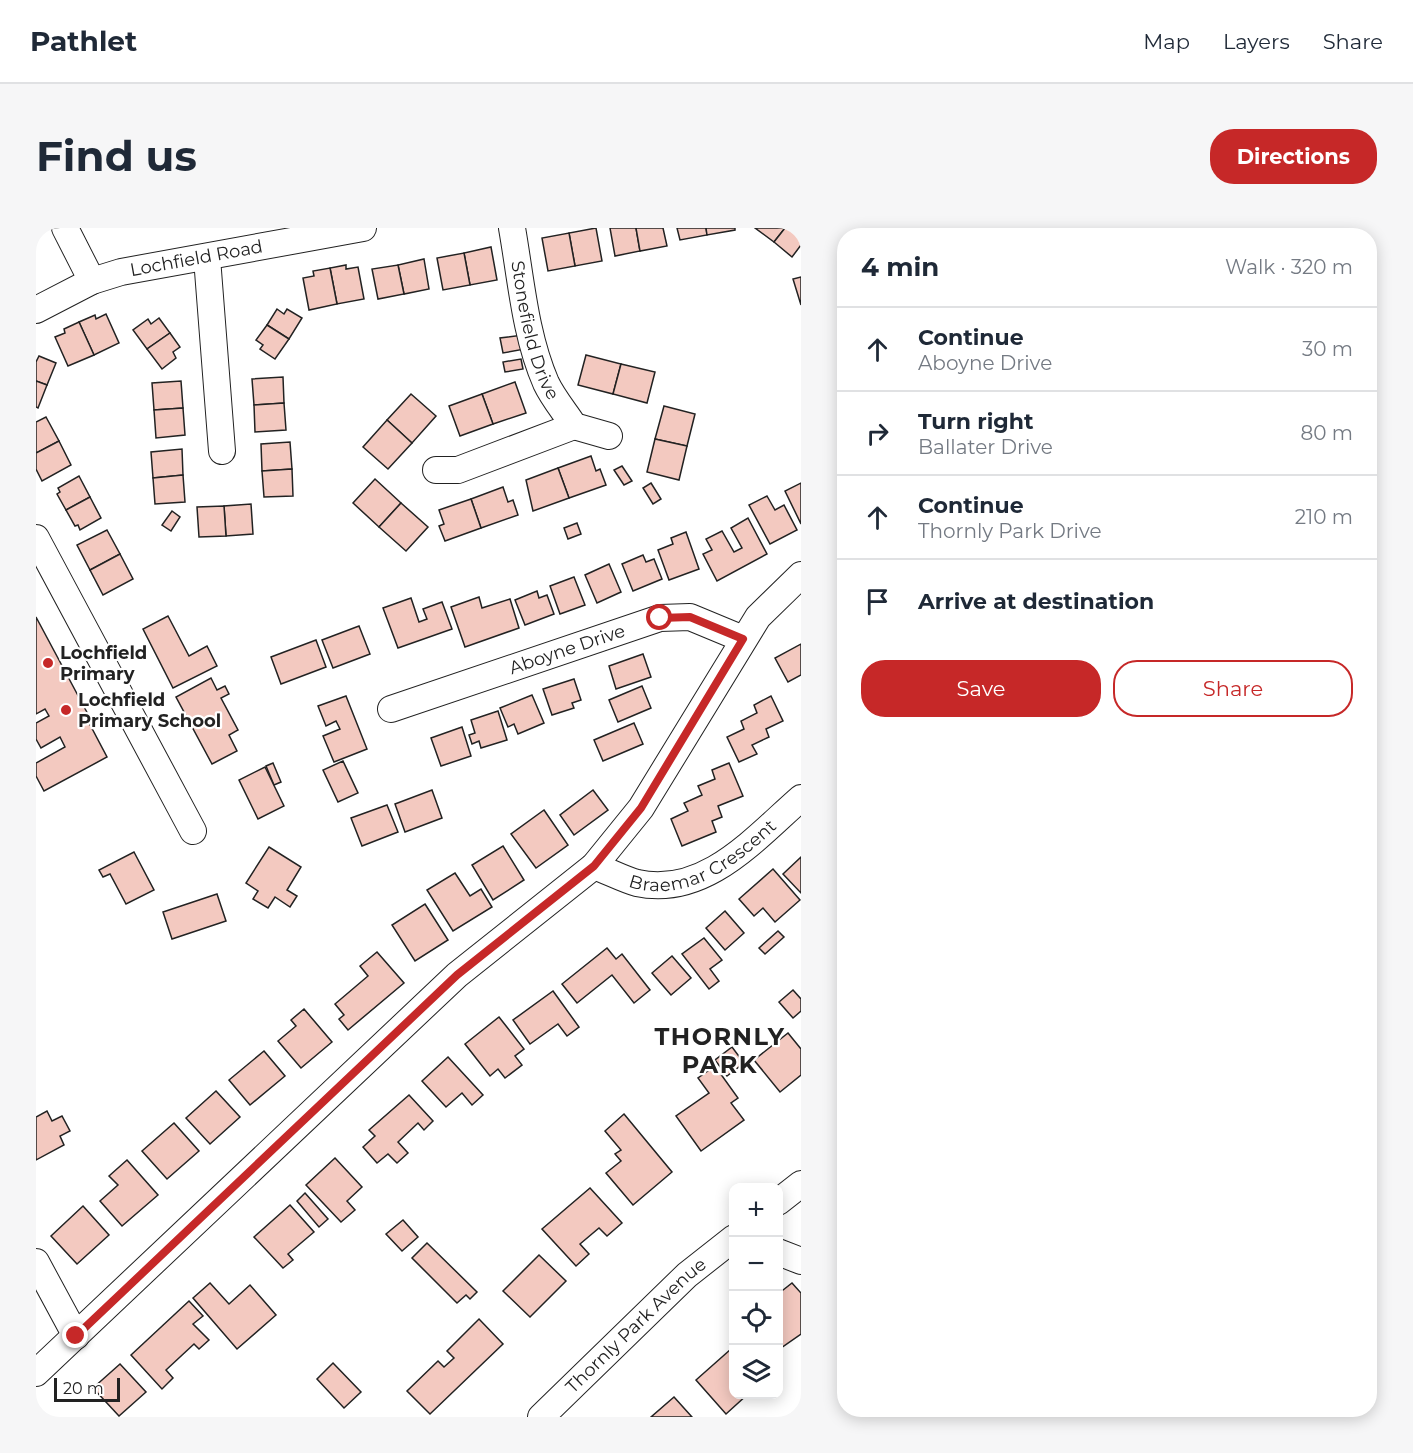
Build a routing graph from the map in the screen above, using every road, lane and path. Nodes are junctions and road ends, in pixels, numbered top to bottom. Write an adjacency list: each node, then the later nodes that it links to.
1 (65, 228): 6 (street)
2 (363, 228): 4 (street, Lochfield Road)
3 (512, 228): 8 (street, Stonefield Drive)
4 (312, 233): 5 (street, Lochfield Road)
5 (207, 258): 6 (street, Lochfield Road); 10 (street)
6 (92, 281): 7 (street, Lochfield Road)
7 (36, 310)
8 (574, 426): 9 (street); 11 (street)
9 (609, 436)
10 (222, 451)
11 (436, 470)
12 (36, 538): 17 (street)
13 (801, 575): 14 (street)
14 (743, 639): 15 (street, Aboyne Drive); 18 (street)
15 (391, 709)
16 (801, 798): 18 (street, Braemar Crescent)
17 (193, 831)
18 (594, 866): 25 (street)
19 (801, 1184): 20 (street)
20 (783, 1198)
21 (729, 1242): 27 (street, Thornly Park Avenue)
22 (783, 1254): 23 (street)
23 (801, 1261)
24 (36, 1262): 25 (street)
25 (76, 1336): 26 (street)
26 (36, 1373)
27 (541, 1417)

